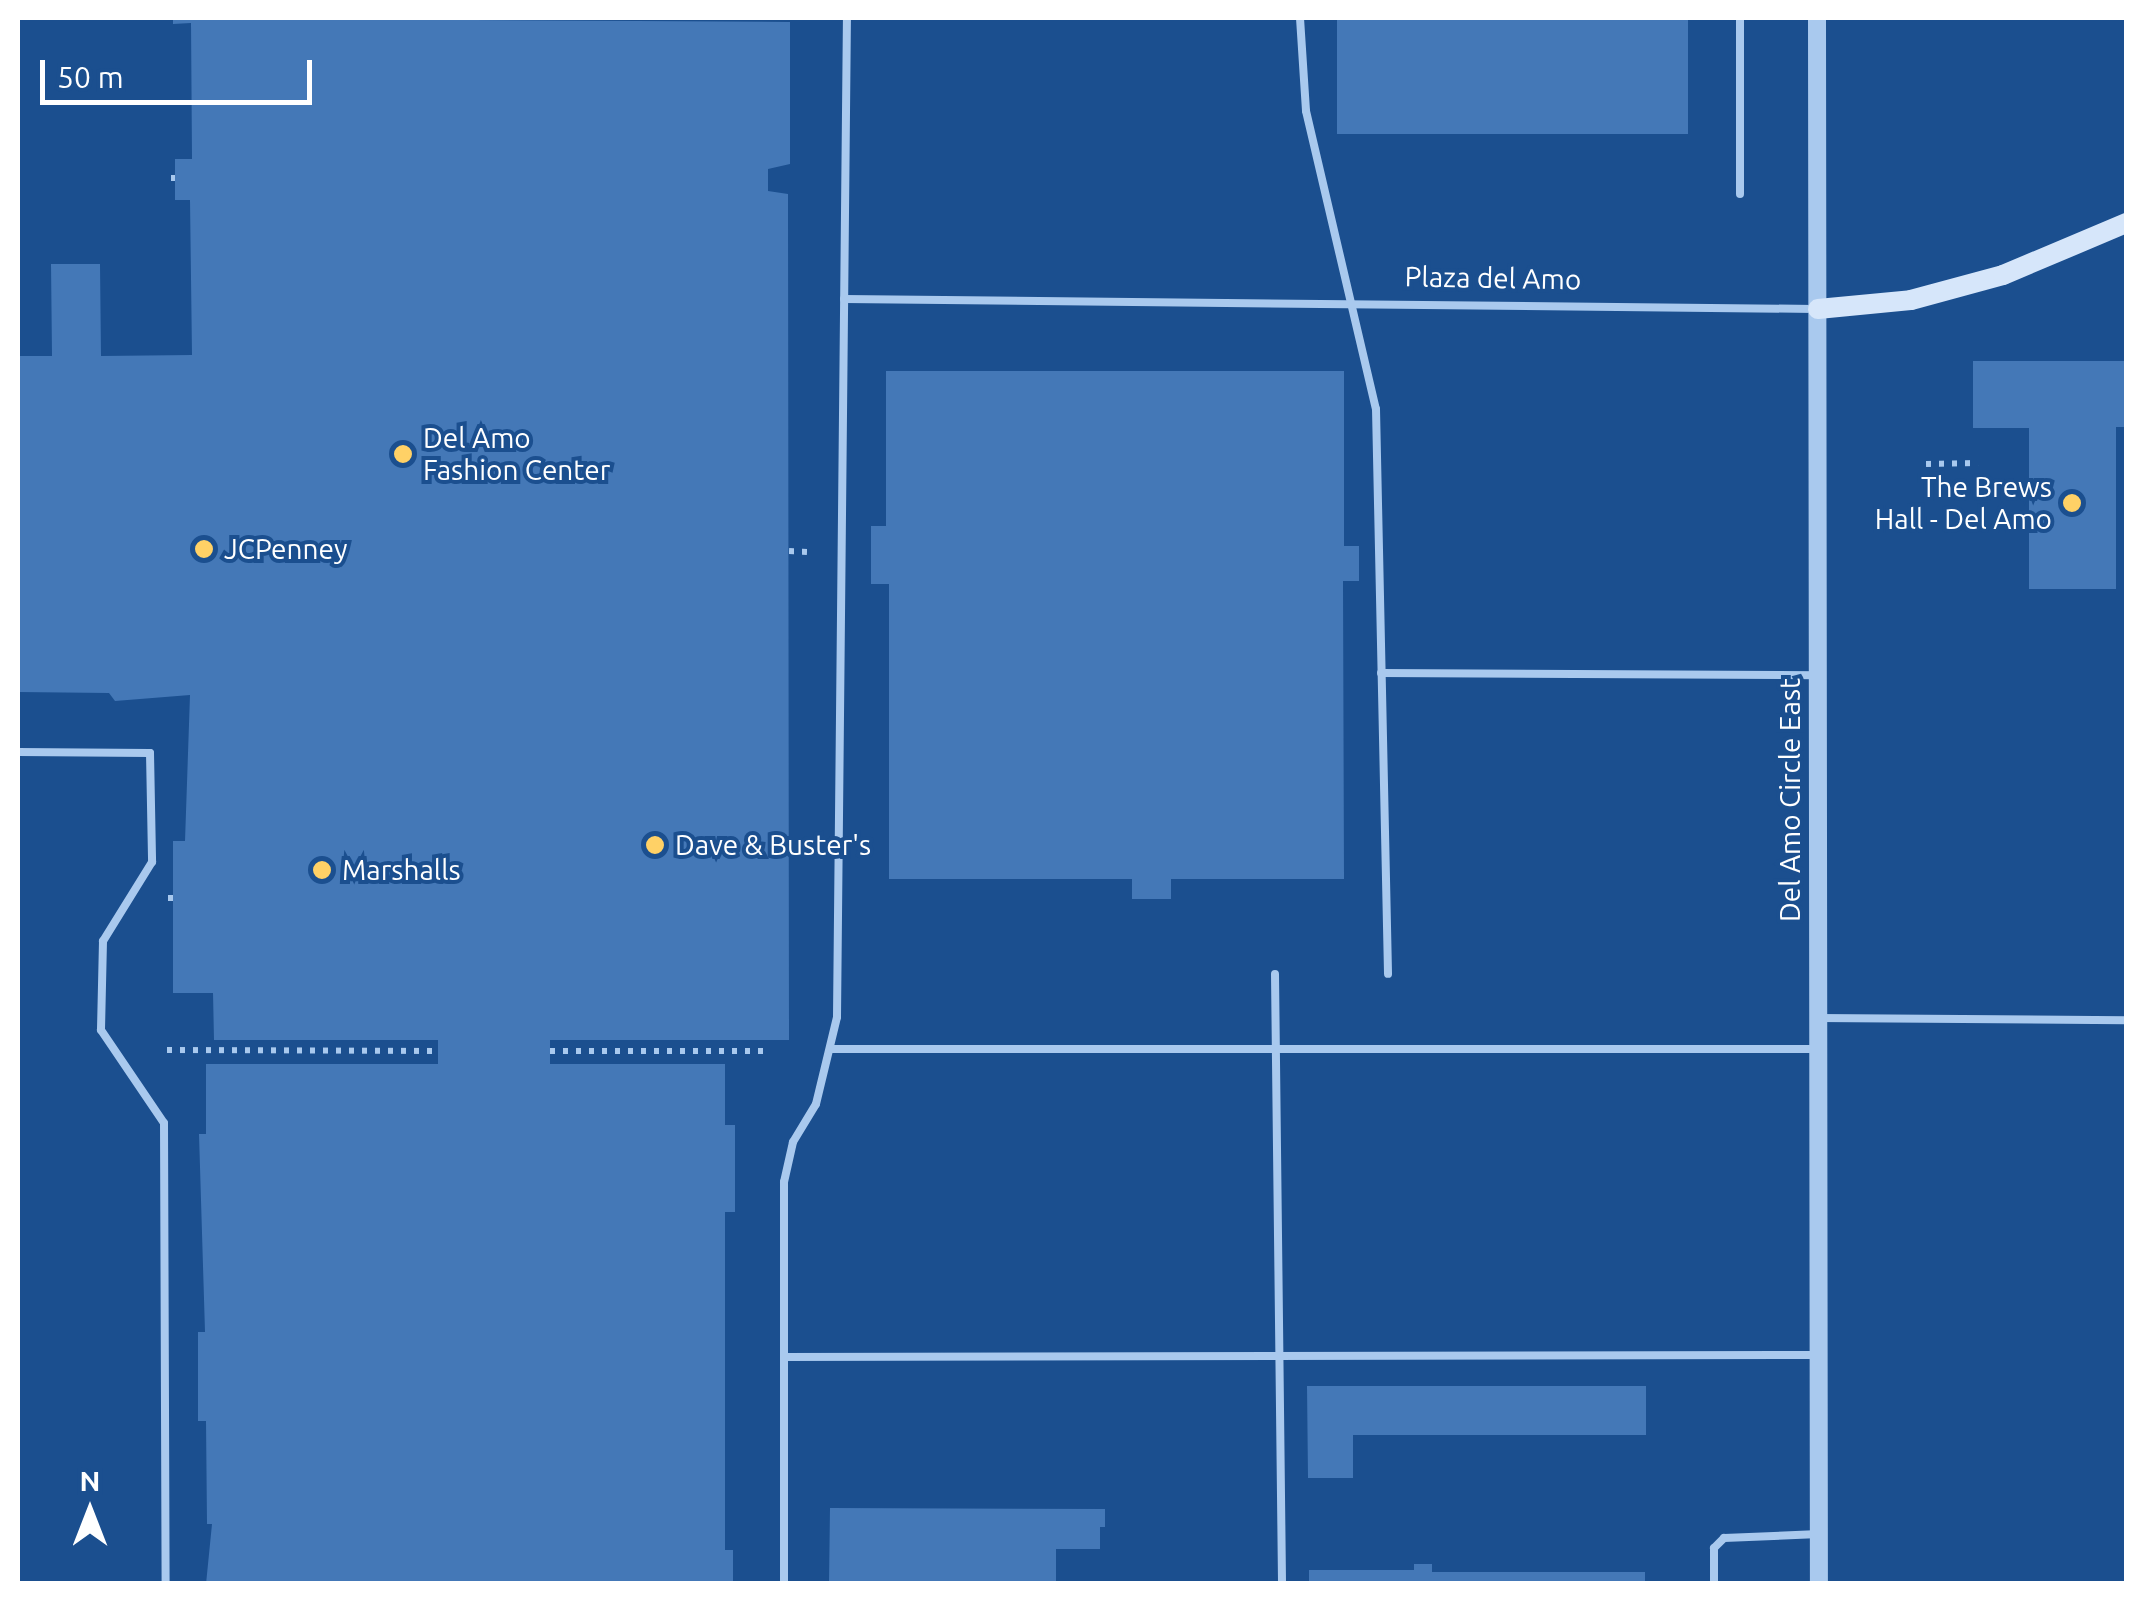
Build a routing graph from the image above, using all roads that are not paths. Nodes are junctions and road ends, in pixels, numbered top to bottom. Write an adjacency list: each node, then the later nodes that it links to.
1 (847, 18): 7 (lane)
2 (1300, 18): 8 (lane)
3 (1740, 18): 5 (lane)
4 (1817, 18): 9 (street, Del Amo Circle East)
5 (1740, 194)
6 (2126, 223): 9 (main road, Plaza del Amo)
7 (844, 299): 8 (lane, Plaza del Amo); 19 (lane)
8 (1353, 304): 9 (lane, Plaza del Amo); 10 (lane)
9 (1818, 309): 11 (street, Del Amo Circle East)
10 (1381, 673): 11 (lane); 14 (lane)
11 (1818, 674): 15 (street, Del Amo Circle East)
12 (18, 752): 24 (lane)
13 (1276, 974): 17 (lane)
14 (1388, 974)
15 (1818, 1018): 16 (lane); 18 (street, Del Amo Circle East)
16 (2126, 1020)
17 (1276, 1049): 18 (lane); 19 (lane); 22 (lane)
18 (1818, 1049): 20 (street, Del Amo Circle East)
19 (832, 1050): 21 (lane)
20 (1818, 1355): 22 (lane); 23 (street, Del Amo Circle East)
21 (784, 1356): 22 (lane); 25 (lane)
22 (1280, 1356): 26 (lane)
23 (1819, 1534): 27 (lane); 28 (street, Del Amo Circle East)
24 (166, 1584)
25 (784, 1584)
26 (1282, 1584)
27 (1714, 1584)
28 (1819, 1584)

